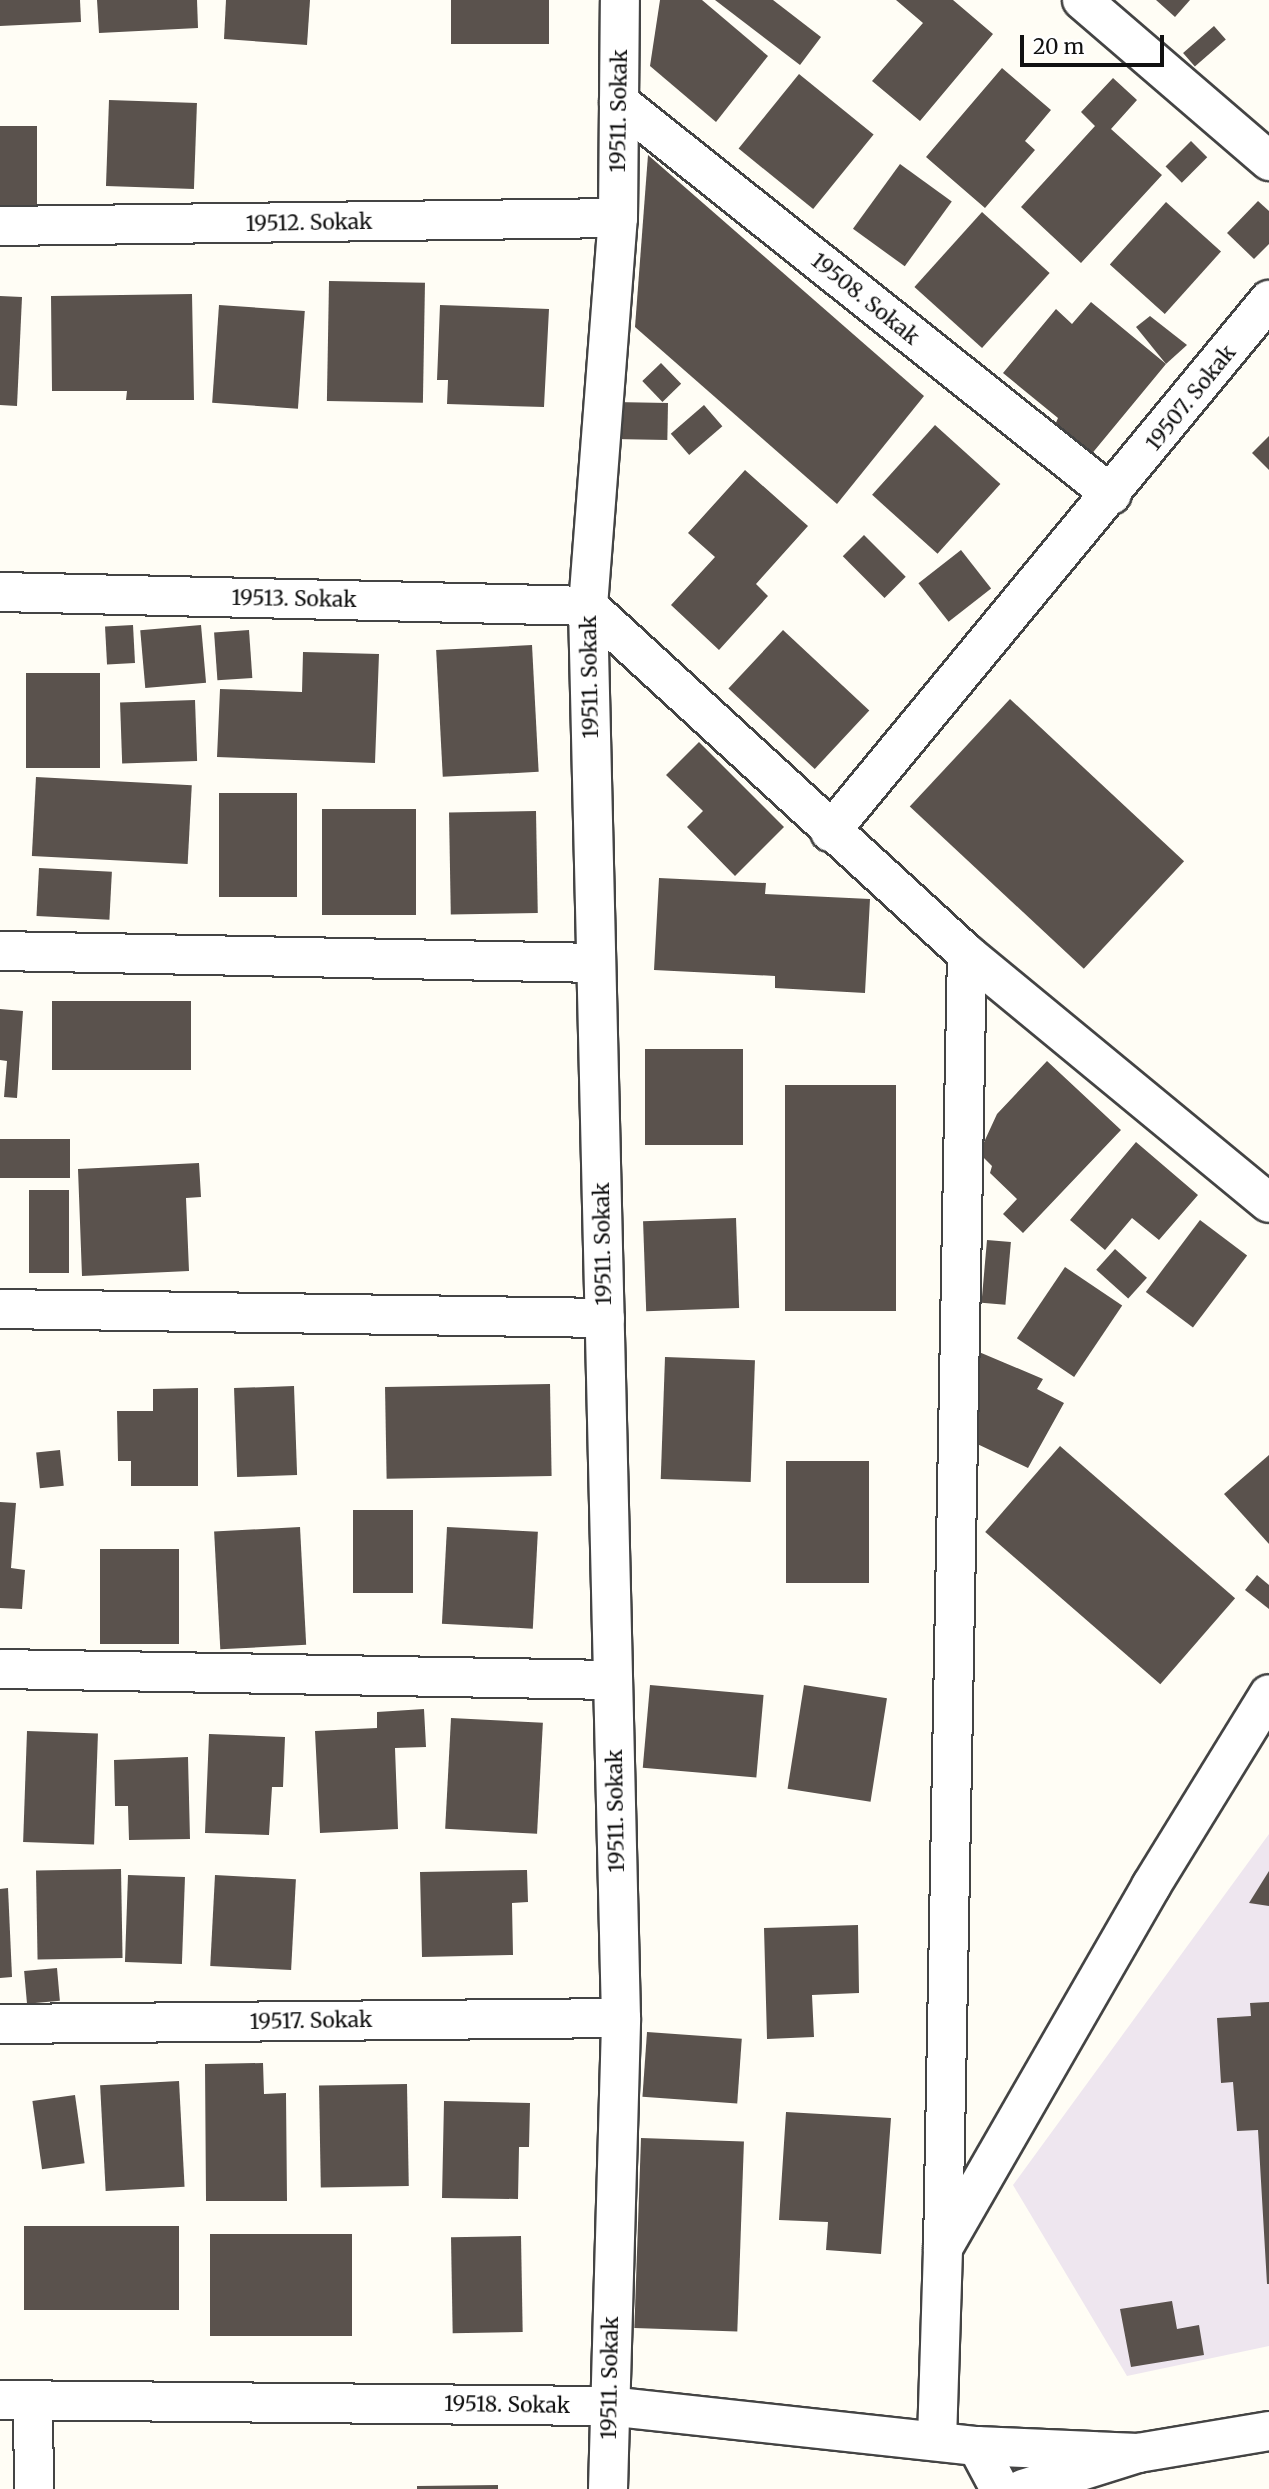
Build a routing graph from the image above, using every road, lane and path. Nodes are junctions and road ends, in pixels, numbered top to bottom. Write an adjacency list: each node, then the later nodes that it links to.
1 (621, 0): 3 (street, 19511. Sokak)
2 (1082, 0): 4 (street)
3 (619, 102): 5 (street, 19511. Sokak); 8 (street, 19508. Sokak)
4 (1269, 161)
5 (618, 218): 6 (street, 19512. Sokak); 10 (street, 19511. Sokak)
6 (0, 226)
7 (1269, 300): 8 (street, 19507. Sokak)
8 (1112, 495): 11 (street, 19507. Sokak)
9 (0, 592): 10 (street, 19513. Sokak)
10 (588, 606): 11 (street); 14 (street, 19511. Sokak)
11 (831, 832): 13 (street)
12 (0, 951): 14 (street)
13 (967, 954): 15 (street); 23 (street)
14 (596, 963): 17 (street, 19511. Sokak)
15 (1269, 1203)
16 (0, 1309): 17 (street)
17 (605, 1318): 19 (street, 19511. Sokak)
18 (0, 1669): 19 (street)
19 (614, 1680): 21 (street, 19511. Sokak)
20 (1269, 1694): 23 (street)
21 (621, 2018): 22 (street, 19517. Sokak); 25 (street, 19511. Sokak)
22 (0, 2024)
23 (943, 2248): 27 (street)
24 (17, 2400): 25 (street, 19518. Sokak); 30 (street)
25 (608, 2406): 27 (street, 19518. Sokak); 31 (street, 19511. Sokak)
26 (1269, 2431): 29 (street)
27 (937, 2440): 28 (street, 19518. Sokak)
28 (977, 2446): 29 (street, 19518. Sokak); 32 (street)
29 (1138, 2454): 33 (street)
30 (34, 2489)
31 (608, 2489)
32 (1000, 2489)
33 (1023, 2489)

